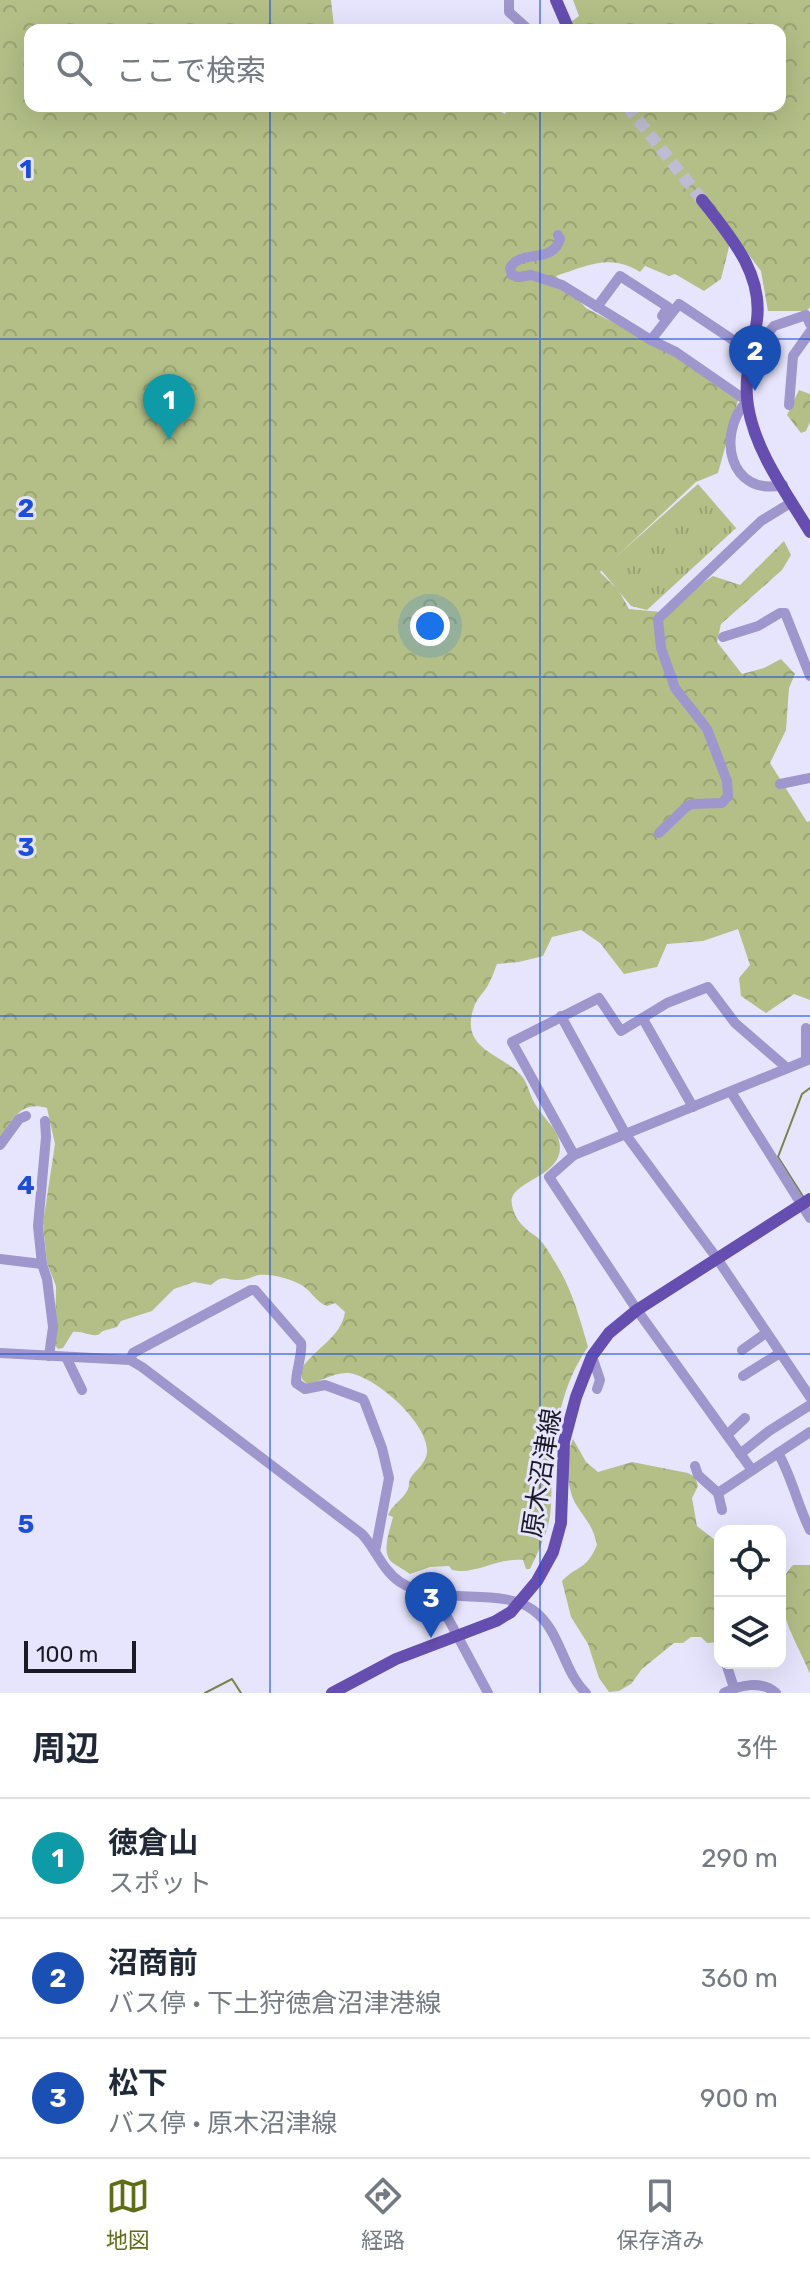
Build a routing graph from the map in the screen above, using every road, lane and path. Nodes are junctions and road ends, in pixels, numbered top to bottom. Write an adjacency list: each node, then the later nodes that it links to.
1 (509, 0): 3 (street)
2 (556, 0): 4 (main road)
3 (522, 24)
4 (566, 24)
5 (702, 200): 12 (main road)
6 (558, 235): 7 (street)
7 (597, 307): 9 (street); 11 (street)
8 (810, 324): 13 (street)
9 (659, 330): 11 (street); 12 (street)
10 (810, 332): 14 (street)
11 (651, 340): 13 (street)
12 (751, 352): 13 (main road)
13 (747, 395): 15 (main road); 15 (street)
14 (789, 405)
15 (783, 485): 16 (main road)
16 (792, 502): 17 (main road); 22 (street)
17 (810, 532)
18 (723, 637): 19 (street)
19 (810, 676)
20 (810, 778): 21 (street)
21 (780, 784)
22 (659, 833)
23 (561, 1016): 24 (street); 32 (street); 34 (street)
24 (643, 1019): 27 (street); 29 (street)
25 (806, 1028): 26 (street)
26 (807, 1063): 27 (street)
27 (787, 1068): 28 (street)
28 (731, 1092): 29 (street); 35 (street)
29 (693, 1107): 32 (street)
30 (26, 1116): 33 (street)
31 (45, 1121): 39 (street)
32 (626, 1135): 34 (street); 37 (street)
33 (0, 1145)
34 (574, 1155): 40 (street)
35 (804, 1202): 36 (street); 37 (main road, 原木沼津線)
36 (810, 1218)
37 (716, 1257): 40 (main road, 原木沼津線); 41 (street)
38 (0, 1259): 39 (street)
39 (42, 1264): 45 (street)
40 (637, 1310): 46 (main road, 原木沼津線); 56 (street)
41 (766, 1333): 42 (street); 44 (street)
42 (742, 1350)
43 (0, 1353): 45 (street)
44 (780, 1353): 49 (street); 52 (street)
45 (49, 1356): 47 (street)
46 (592, 1356): 50 (street); 66 (main road, 原木沼津線)
47 (66, 1357): 48 (street); 51 (street)
48 (130, 1360): 64 (street); 64 (street)
49 (743, 1376)
50 (597, 1389)
51 (82, 1390)
52 (810, 1397)
53 (810, 1405): 58 (street)
54 (745, 1418): 56 (street)
55 (810, 1432): 57 (street)
56 (727, 1435): 58 (street)
57 (778, 1453): 60 (street); 63 (street)
58 (740, 1454): 60 (street)
59 (695, 1466): 61 (street)
60 (752, 1470): 61 (street)
61 (718, 1493): 62 (street)
62 (722, 1510)
63 (810, 1530)
64 (375, 1552): 65 (street)
65 (435, 1594): 66 (street); 67 (street)
66 (520, 1603): 67 (main road, 原木沼津線); 72 (street)
67 (457, 1636): 70 (main road, 原木沼津線); 71 (street)
68 (727, 1669): 69 (street)
69 (729, 1691): 73 (street)
70 (332, 1693)
71 (488, 1693)
72 (586, 1693)
73 (776, 1693)

